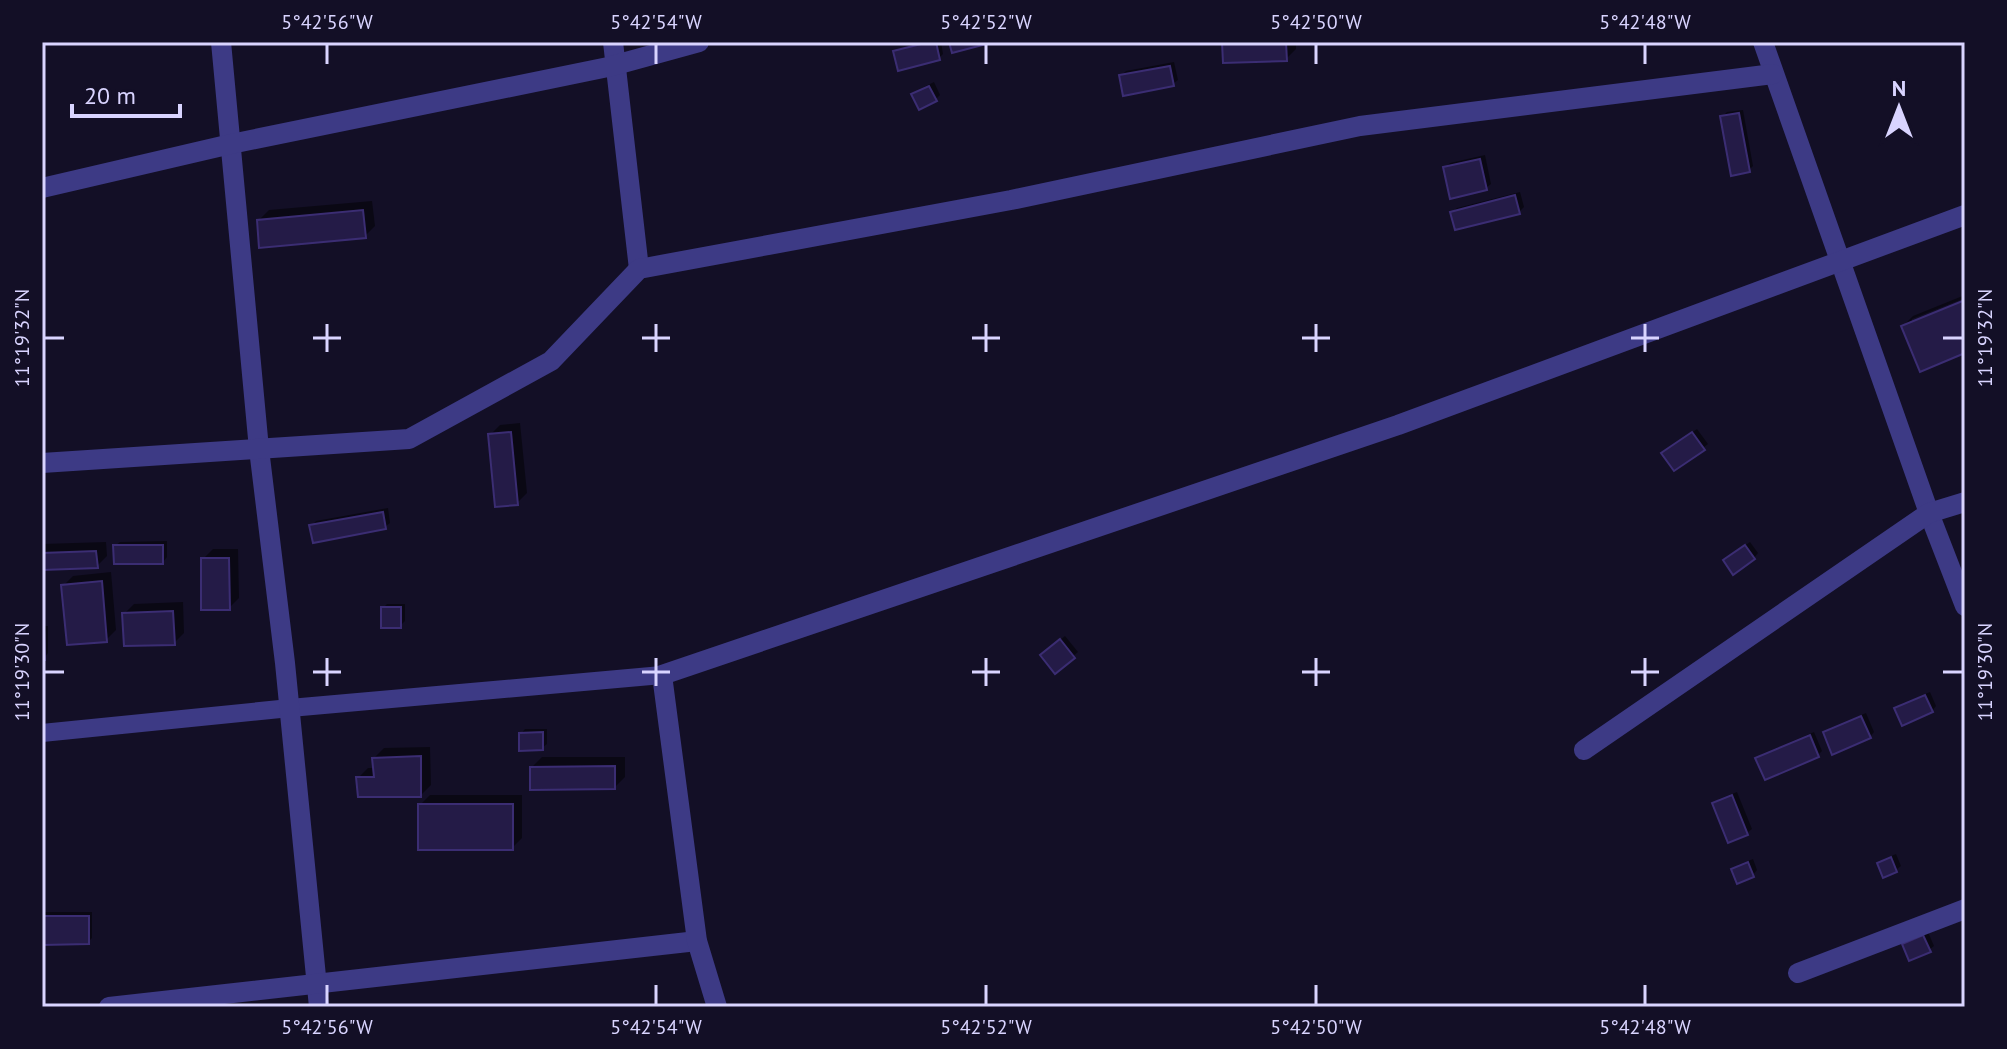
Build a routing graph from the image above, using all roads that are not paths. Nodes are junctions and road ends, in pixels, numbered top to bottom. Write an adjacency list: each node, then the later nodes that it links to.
1 (221, 42): 7 (street)
2 (613, 42): 5 (street)
3 (699, 42): 5 (street)
4 (1763, 42): 6 (street)
5 (616, 65): 7 (street); 11 (street)
6 (1773, 74): 10 (street); 11 (street)
7 (231, 144): 8 (street); 12 (street)
8 (42, 188)
9 (1965, 215): 10 (street)
10 (1841, 262): 15 (street); 17 (street)
11 (639, 269): 12 (street)
12 (259, 449): 13 (street); 18 (street)
13 (42, 463)
14 (1965, 502): 15 (street)
15 (1929, 513): 16 (street); 20 (street)
16 (1965, 606)
17 (662, 675): 18 (lane); 22 (street)
18 (290, 708): 19 (lane); 24 (street)
19 (42, 733)
20 (1584, 750)
21 (1965, 909): 23 (street)
22 (697, 941): 24 (street); 27 (street)
23 (1798, 973)
24 (317, 984): 25 (street); 26 (street)
25 (109, 1007)
26 (319, 1007)
27 (717, 1007)

